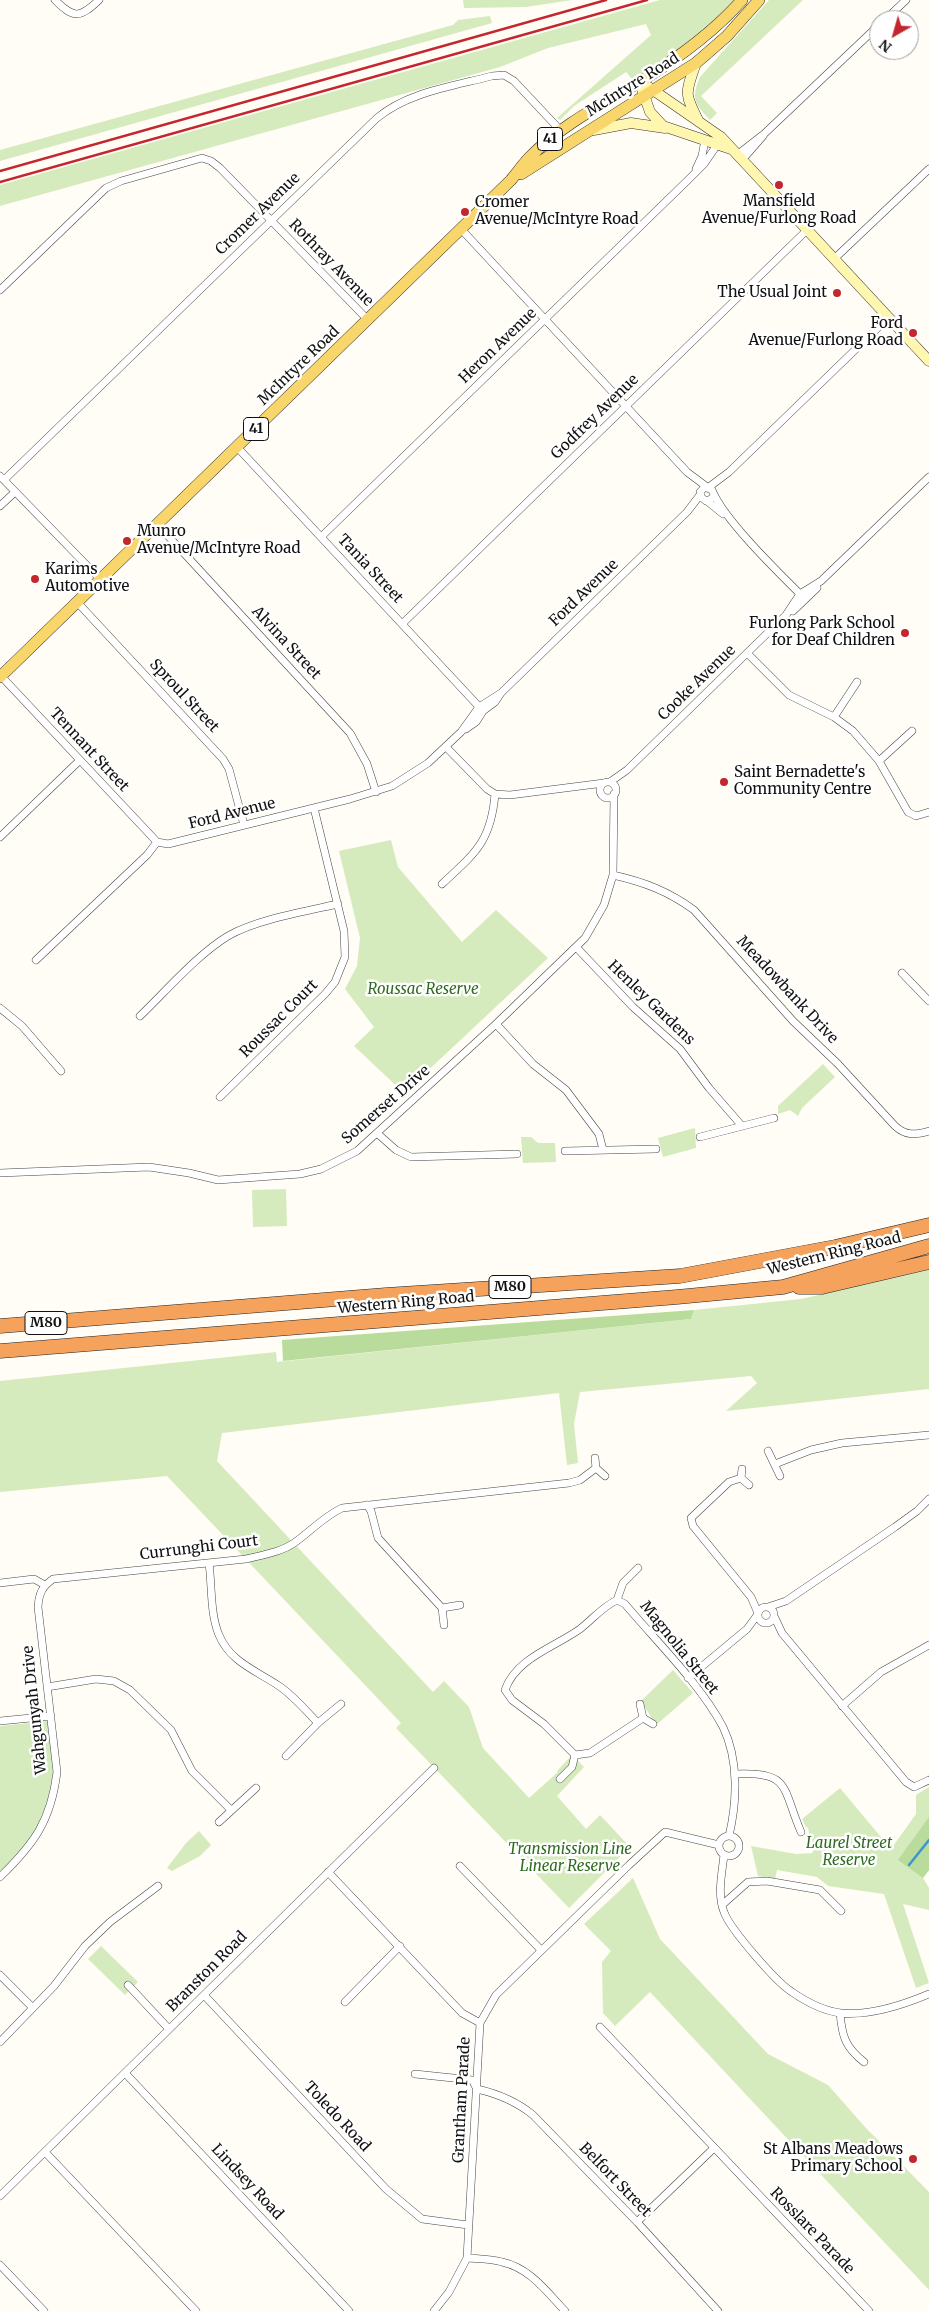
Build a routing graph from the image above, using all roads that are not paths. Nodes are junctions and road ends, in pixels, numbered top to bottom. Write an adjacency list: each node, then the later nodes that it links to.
1 (55, 0): 2 (street)
2 (99, 0)
3 (759, 0): 8 (main road, McIntyre Road / 41)
4 (906, 0): 6 (street)
5 (741, 1): 9 (main road, McIntyre Road / 41)
6 (896, 10)
7 (869, 34): 17 (street)
8 (696, 63): 10 (main road, McIntyre Road / 41); 11 (street)
9 (640, 81): 10 (street); 13 (main road, McIntyre Road / 41)
10 (648, 94): 11 (street); 12 (street); 14 (main road, McIntyre Road / 41)
11 (699, 124): 17 (street)
12 (666, 128): 14 (street); 15 (street)
13 (561, 131): 20 (main road, McIntyre Road / 41); 21 (street, Cromer Avenue)
14 (586, 131): 20 (main road, McIntyre Road / 41)
15 (705, 140): 16 (street); 19 (street, Heron Avenue)
16 (717, 145): 17 (street); 19 (street, Heron Avenue)
17 (737, 155): 23 (street)
18 (929, 169): 24 (street)
19 (693, 174): 28 (street, Heron Avenue)
20 (511, 180): 22 (main road, McIntyre Road / 41)
21 (271, 221): 25 (street, Rothray Avenue); 27 (street, Rothray Avenue); 34 (street, Cromer Avenue)
22 (461, 229): 27 (main road, McIntyre Road / 41); 28 (street)
23 (807, 230): 24 (street); 30 (street, Godfrey Avenue)
24 (834, 258): 26 (street)
25 (0, 290)
26 (889, 317): 29 (street); 35 (street)
27 (368, 320): 31 (main road, McIntyre Road / 41)
28 (544, 320): 30 (street); 41 (street, Heron Avenue)
29 (929, 361)
30 (625, 407): 32 (street); 45 (street, Godfrey Avenue)
31 (237, 448): 40 (main road, McIntyre Road / 41); 41 (street, Tania Street)
32 (687, 472): 35 (street); 37 (street)
33 (929, 477): 43 (street, Cooke Avenue)
34 (2, 478): 36 (street)
35 (711, 491): 37 (street); 37 (street); 39 (street)
36 (15, 492): 38 (street); 42 (street)
37 (703, 498): 39 (street); 49 (street, Ford Avenue)
38 (0, 506)
39 (731, 520): 43 (street)
40 (157, 524): 42 (main road, McIntyre Road / 41); 57 (street, Alvina Street)
41 (321, 536): 45 (street, Tania Street)
42 (100, 579): 44 (main road, McIntyre Road / 41)
43 (802, 596): 46 (street, Cooke Avenue)
44 (77, 602): 47 (main road, McIntyre Road / 41); 64 (street, Sproul Street)
45 (402, 624): 49 (street, Tania Street)
46 (747, 654): 50 (street); 56 (street, Cooke Avenue)
47 (1, 676): 53 (street, Tennant Street)
48 (857, 682): 50 (street)
49 (481, 709): 52 (street, Ford Avenue)
50 (834, 717): 54 (street)
51 (912, 731): 54 (street)
52 (446, 747): 57 (street, Ford Avenue); 59 (street)
53 (80, 760): 65 (street); 66 (street, Tennant Street)
54 (879, 761): 62 (street)
55 (582, 787): 56 (street); 58 (street); 59 (street)
56 (611, 787): 58 (street); 60 (street); 63 (street, Somerset Drive)
57 (376, 792): 61 (street, Ford Avenue)
58 (600, 792): 60 (street)
59 (495, 794): 68 (street)
60 (607, 798): 63 (street, Somerset Drive)
61 (314, 808): 64 (street, Ford Avenue); 69 (street, Roussac Court)
62 (929, 812)
63 (614, 818): 67 (street, Somerset Drive)
64 (244, 825): 66 (street, Ford Avenue)
65 (0, 837)
66 (157, 842): 71 (street)
67 (613, 875): 70 (street, Somerset Drive); 81 (street, Meadowbank Drive)
68 (442, 884)
69 (338, 904): 75 (street); 78 (street, Roussac Court)
70 (577, 948): 76 (street, Somerset Drive); 80 (street, Henley Gardens)
71 (36, 960)
72 (902, 973): 73 (street)
73 (929, 1001)
74 (0, 1008): 77 (street)
75 (140, 1016)
76 (496, 1024): 82 (street, Somerset Drive); 85 (street)
77 (61, 1071)
78 (220, 1097)
79 (774, 1118): 80 (street)
80 (742, 1126): 83 (street)
81 (929, 1131)
82 (378, 1134): 87 (street); 88 (street, Somerset Drive)
83 (700, 1137)
84 (656, 1149): 85 (street)
85 (603, 1150): 86 (street)
86 (565, 1151)
87 (517, 1154)
88 (0, 1173)
89 (928, 1225): 93 (highway, Western Ring Road / M80)
90 (929, 1246): 92 (highway, Western Ring Road / M80)
91 (929, 1262): 92 (highway)
92 (783, 1287): 96 (highway, Western Ring Road / M80)
93 (91, 1320): 94 (highway); 95 (highway, Western Ring Road / M80)
94 (0, 1322)
95 (0, 1326)
96 (50, 1348): 97 (highway, Western Ring Road / M80); 98 (highway)
97 (0, 1351)
98 (0, 1355)
99 (929, 1435): 102 (street)
100 (768, 1451): 102 (street)
101 (595, 1458): 103 (street)
102 (775, 1464): 106 (street)
103 (596, 1468): 105 (street); 110 (street, Currunghi Court)
104 (742, 1469): 107 (street)
105 (605, 1476)
106 (780, 1476)
107 (742, 1478): 108 (street); 115 (street)
108 (749, 1485)
109 (929, 1498): 117 (street)
110 (367, 1505): 111 (street, Currunghi Court); 120 (street)
111 (209, 1563): 114 (street, Currunghi Court); 136 (street)
112 (638, 1568): 116 (street)
113 (0, 1582): 114 (street)
114 (45, 1585): 129 (street, Wahgunyah Drive)
115 (751, 1597): 119 (street); 121 (street)
116 (617, 1600): 128 (street, Magnolia Street); 138 (street, Magnolia Street)
117 (786, 1602): 119 (street); 122 (street)
118 (460, 1606): 120 (street)
119 (767, 1606): 121 (street); 122 (street)
120 (442, 1608): 124 (street)
121 (758, 1614): 123 (street); 125 (street)
122 (775, 1617): 123 (street); 126 (street)
123 (765, 1623): 125 (street); 126 (street)
124 (444, 1625)
125 (747, 1629): 128 (street)
126 (782, 1633): 132 (street)
127 (929, 1645): 132 (street)
128 (688, 1678): 141 (street, Magnolia Street)
129 (47, 1687): 133 (street, Wahgunyah Drive); 145 (street)
130 (341, 1704): 136 (street)
131 (640, 1704): 134 (street)
132 (842, 1706): 143 (street)
133 (50, 1716): 135 (street); 153 (street, Wahgunyah Drive)
134 (643, 1718): 137 (street); 138 (street)
135 (0, 1721)
136 (318, 1723): 139 (street)
137 (653, 1724)
138 (575, 1754): 142 (street)
139 (286, 1756)
140 (434, 1768): 152 (street, Branston Road)
141 (735, 1774): 147 (street); 148 (street, Magnolia Street)
142 (560, 1779)
143 (929, 1780)
144 (256, 1788): 145 (street)
145 (231, 1810): 146 (street)
146 (219, 1822)
147 (801, 1832)
148 (729, 1836): 149 (street); 150 (street)
149 (719, 1845): 150 (street); 158 (street, Grantham Parade)
150 (724, 1855): 155 (street)
151 (460, 1866): 158 (street)
152 (328, 1872): 157 (street); 162 (street, Branston Road)
153 (0, 1877)
154 (158, 1886): 164 (street)
155 (722, 1905): 156 (street); 165 (street)
156 (841, 1911)
157 (400, 1946): 163 (street); 166 (street)
158 (540, 1950): 166 (street, Grantham Parade)
159 (0, 1975): 164 (street)
160 (128, 1985): 168 (street)
161 (929, 1994): 165 (street)
162 (204, 1995): 168 (street, Branston Road); 178 (street, Toledo Road)
163 (345, 2002)
164 (32, 2007): 169 (street)
165 (840, 2013): 170 (street)
166 (480, 2023): 173 (street, Grantham Parade)
167 (600, 2026): 174 (street, Rosslare Parade)
168 (169, 2029): 171 (street, Branston Road)
169 (0, 2042)
170 (864, 2062)
171 (125, 2073): 175 (street, Branston Road); 183 (street, Lindsey Road)
172 (415, 2074): 173 (street, Belfort Street)
173 (477, 2089): 177 (street, Belfort Street); 178 (street, Grantham Parade)
174 (714, 2148): 177 (street); 187 (street, Rosslare Parade)
175 (45, 2152): 176 (street, Branston Road); 182 (street)
176 (0, 2196)
177 (637, 2222): 186 (street, Belfort Street)
178 (468, 2225): 179 (street, Grantham Parade)
179 (468, 2258): 184 (street, Grantham Parade); 185 (street)
180 (0, 2265): 181 (street)
181 (44, 2311)
182 (196, 2311)
183 (349, 2311)
184 (434, 2311)
185 (565, 2311)
186 (718, 2311)
187 (870, 2311)

